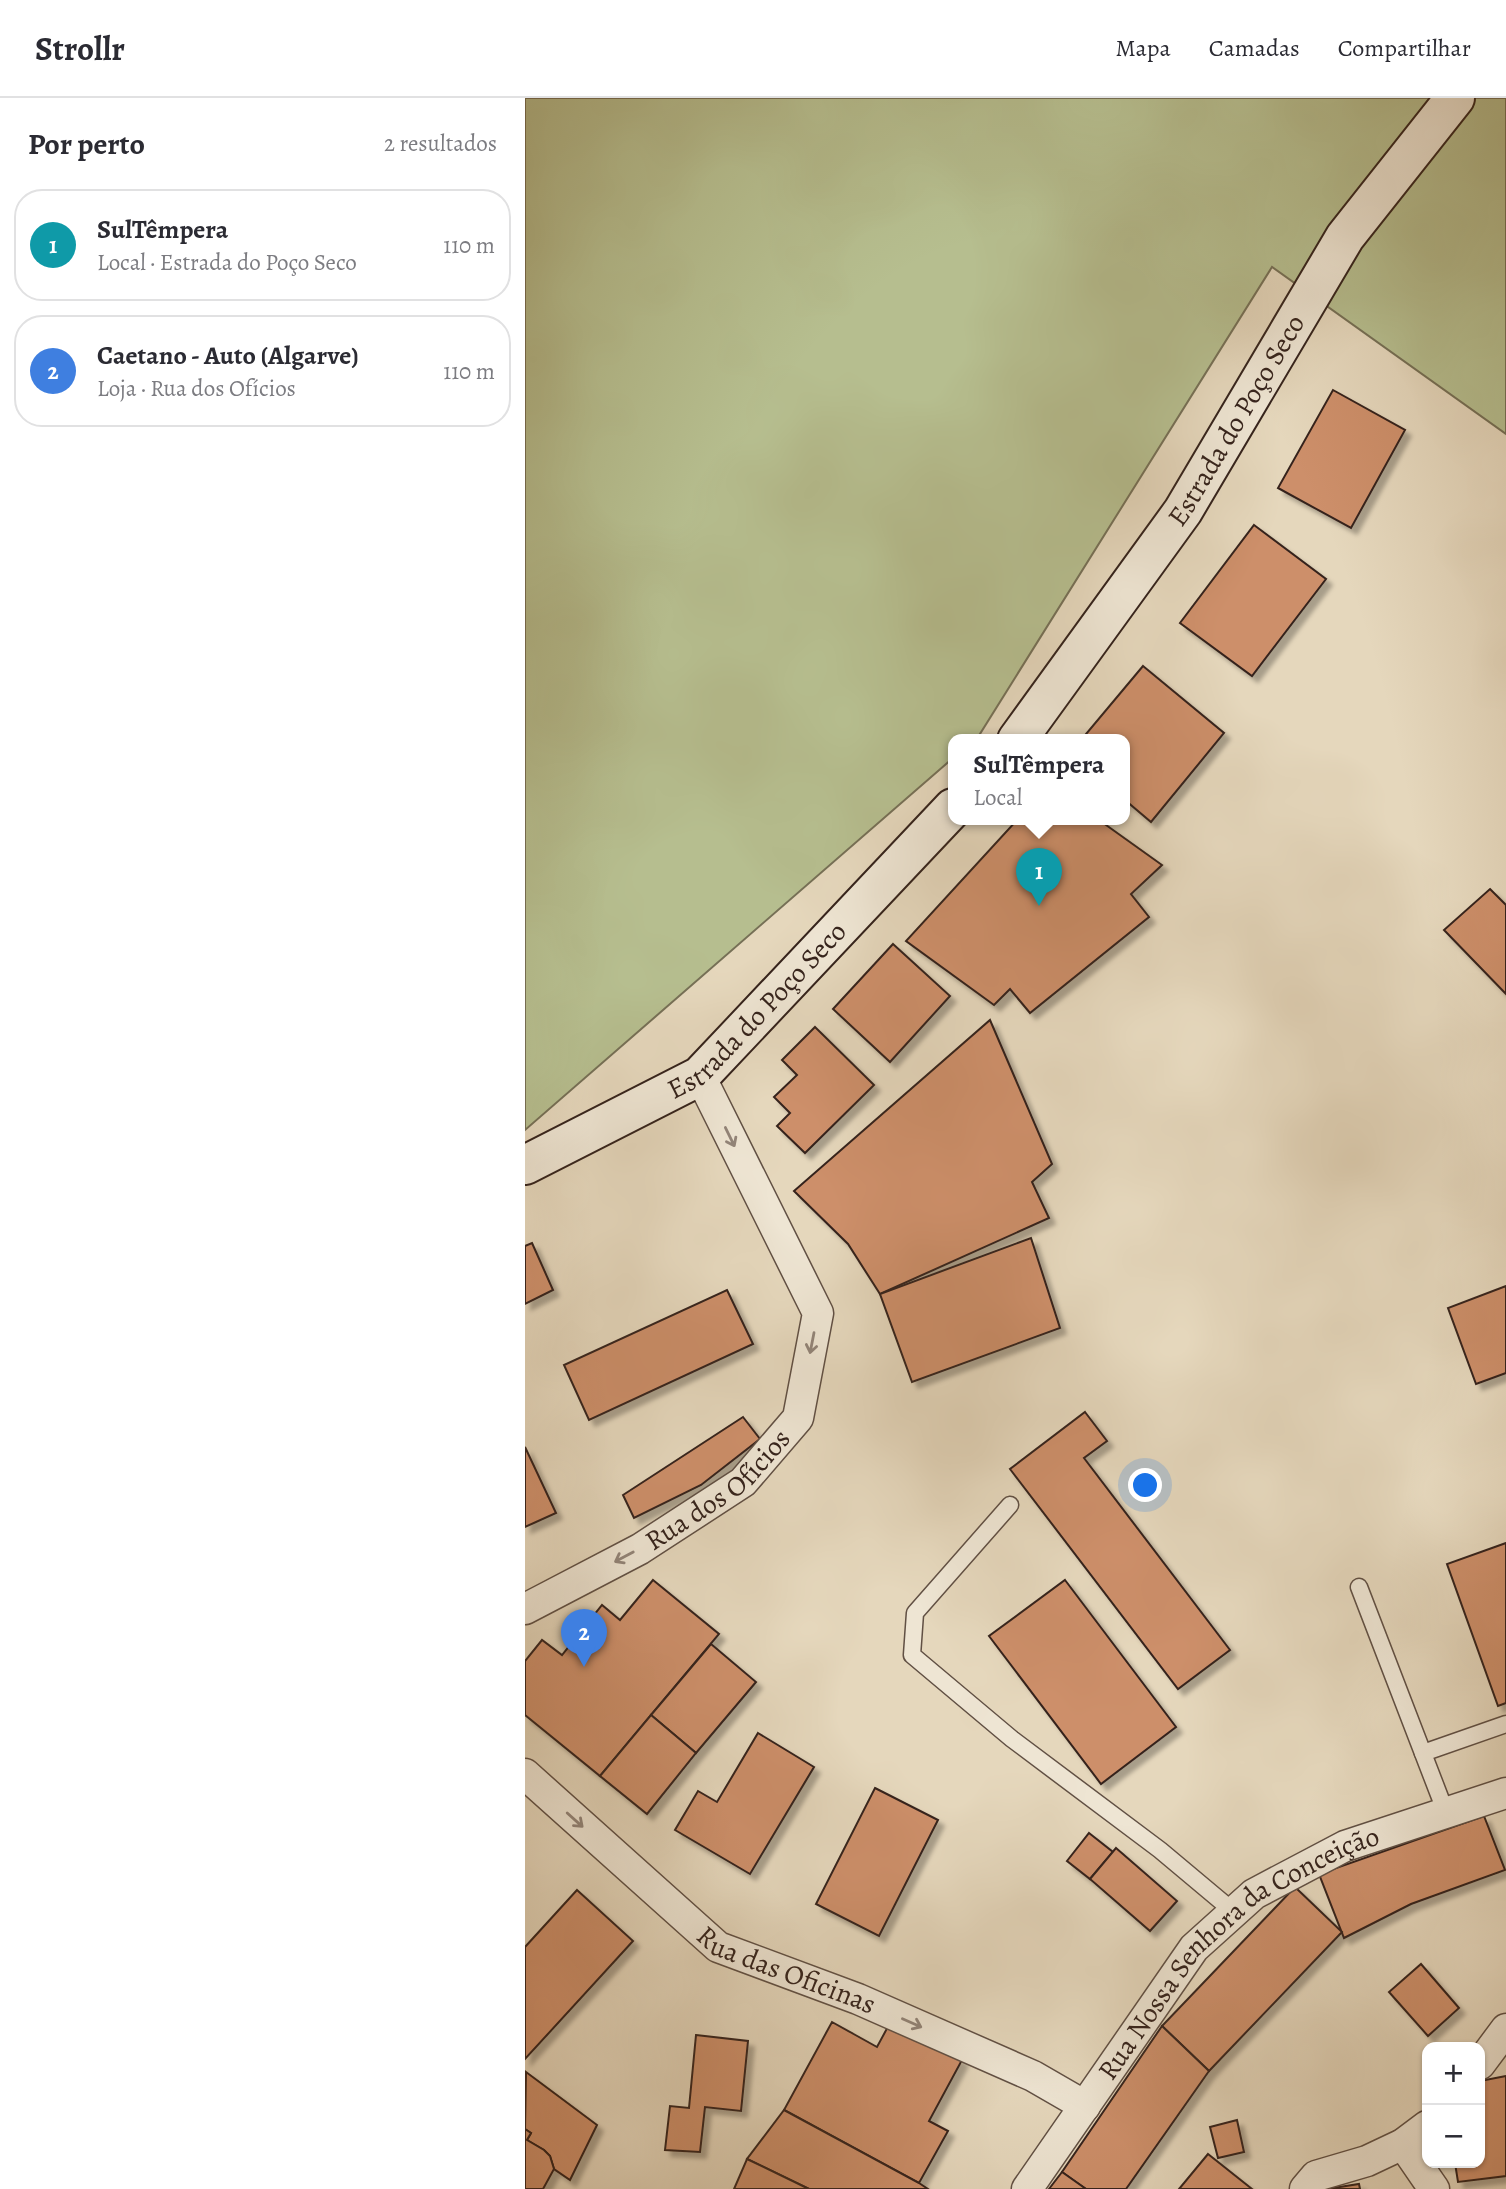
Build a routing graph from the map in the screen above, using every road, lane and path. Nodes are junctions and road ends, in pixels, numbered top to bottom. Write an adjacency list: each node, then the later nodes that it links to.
1 (1455, 98): 2 (street, Estrada do Poço Seco)
2 (1021, 734)
3 (948, 813): 4 (street, Estrada do Poço Seco)
4 (700, 1076): 5 (street, Estrada do Poço Seco); 8 (street, Rua dos Ofícios, one-way to 8)
5 (525, 1165)
6 (1010, 1505): 14 (lane)
7 (1359, 1587): 10 (lane)
8 (525, 1609)
9 (1506, 1724): 10 (lane)
10 (1423, 1754): 13 (lane)
11 (525, 1774): 17 (street, Rua das Oficinas, one-way to 17)
12 (1506, 1793): 13 (street, Rua Nossa Senhora da Conceição)
13 (1446, 1813): 14 (street, Rua Nossa Senhora da Conceição)
14 (1234, 1912): 17 (street, Rua Nossa Senhora da Conceição)
15 (1506, 2029): 16 (street)
16 (1485, 2057)
17 (1085, 2106): 20 (street, Rua Nossa Senhora da Conceição)
18 (1422, 2130): 19 (street)
19 (1403, 2144): 21 (street); 22 (street)
20 (1027, 2189)
21 (1305, 2189)
22 (1434, 2189)

